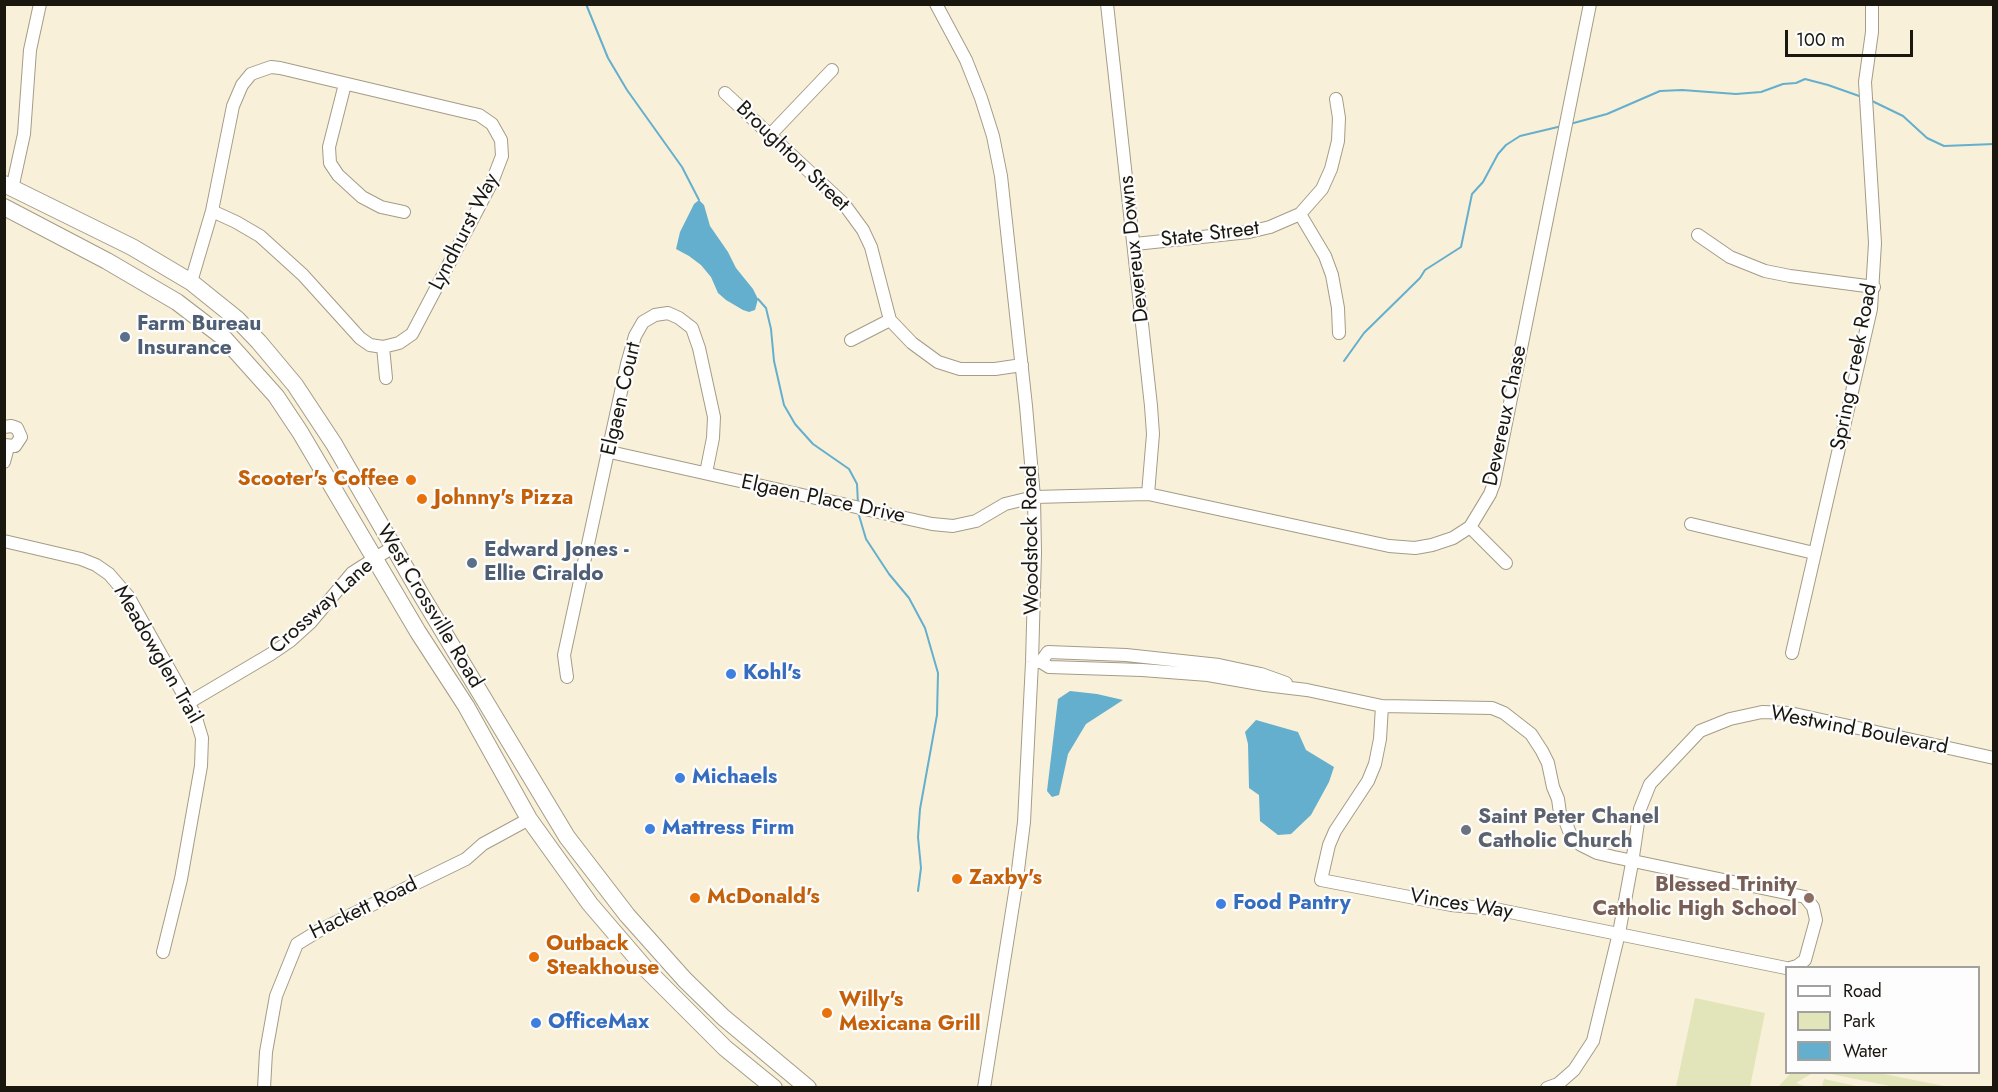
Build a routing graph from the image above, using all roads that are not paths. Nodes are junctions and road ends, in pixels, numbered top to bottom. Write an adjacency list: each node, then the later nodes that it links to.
1 (40, 4): 11 (street)
2 (936, 4): 24 (street, Woodstock Road)
3 (1107, 4): 17 (street, Devereux Downs)
4 (1590, 4): 34 (street, Devereux Chase)
5 (1872, 4): 19 (street, Spring Creek Road)
6 (832, 70): 10 (street)
7 (345, 84): 13 (street, Lyndhurst Way); 14 (street); 23 (street, Lyndhurst Way)
8 (725, 93): 10 (street, Broughton Street)
9 (1336, 99): 15 (street, State Street)
10 (771, 134): 20 (street, Broughton Street)
11 (8, 186): 12 (main road); 18 (main road, West Crossville Road)
12 (5, 208): 38 (main road, West Crossville Road)
13 (212, 211): 18 (street, Lyndhurst Way); 23 (street)
14 (404, 212)
15 (1300, 214): 17 (street, State Street); 21 (street)
16 (1698, 235): 19 (street)
17 (1135, 244): 31 (street, Devereux Downs)
18 (191, 282): 36 (main road, West Crossville Road)
19 (1874, 287): 37 (street, Spring Creek Road)
20 (891, 320): 22 (street); 24 (street, Broughton Street)
21 (1339, 333)
22 (851, 340)
23 (383, 347): 25 (street)
24 (1022, 365): 32 (street, Woodstock Road)
25 (386, 378)
26 (4, 427): 27 (street)
27 (6, 446): 29 (street)
28 (610, 452): 30 (street, Elgaen Place Drive); 30 (street, Elgaen Court); 42 (street, Elgaen Court)
29 (4, 462)
30 (706, 473): 32 (street, Elgaen Place Drive)
31 (1148, 494): 32 (street); 34 (street)
32 (1034, 497): 41 (street, Woodstock Road)
33 (1690, 524): 37 (street)
34 (1470, 527): 39 (street)
35 (4, 541): 43 (street, Meadowglen Trail)
36 (393, 547): 38 (street, Crossway Lane); 54 (main road, West Crossville Road)
37 (1814, 553): 40 (street, Spring Creek Road)
38 (374, 558): 43 (street, Crossway Lane); 46 (main road, West Crossville Road)
39 (1506, 563)
40 (1792, 653)
41 (1036, 662): 44 (street, Vinces Way); 55 (street, Woodstock Road)
42 (567, 677)
43 (188, 703): 49 (street, Meadowglen Trail)
44 (1382, 706): 47 (street, Vinces Way); 48 (street, Vinces Way)
45 (1994, 758): 47 (street, Westwind Boulevard)
46 (529, 819): 52 (street, Hackett Road); 53 (main road, West Crossville Road)
47 (1632, 861): 48 (street, Westwind Boulevard); 50 (street, Vinces Way)
48 (1618, 933): 51 (street, Vinces Way); 56 (street, Westwind Boulevard)
49 (163, 951)
50 (1797, 966)
51 (1785, 967)
52 (264, 1088)
53 (774, 1088)
54 (808, 1088)
55 (984, 1088)
56 (1547, 1088)

